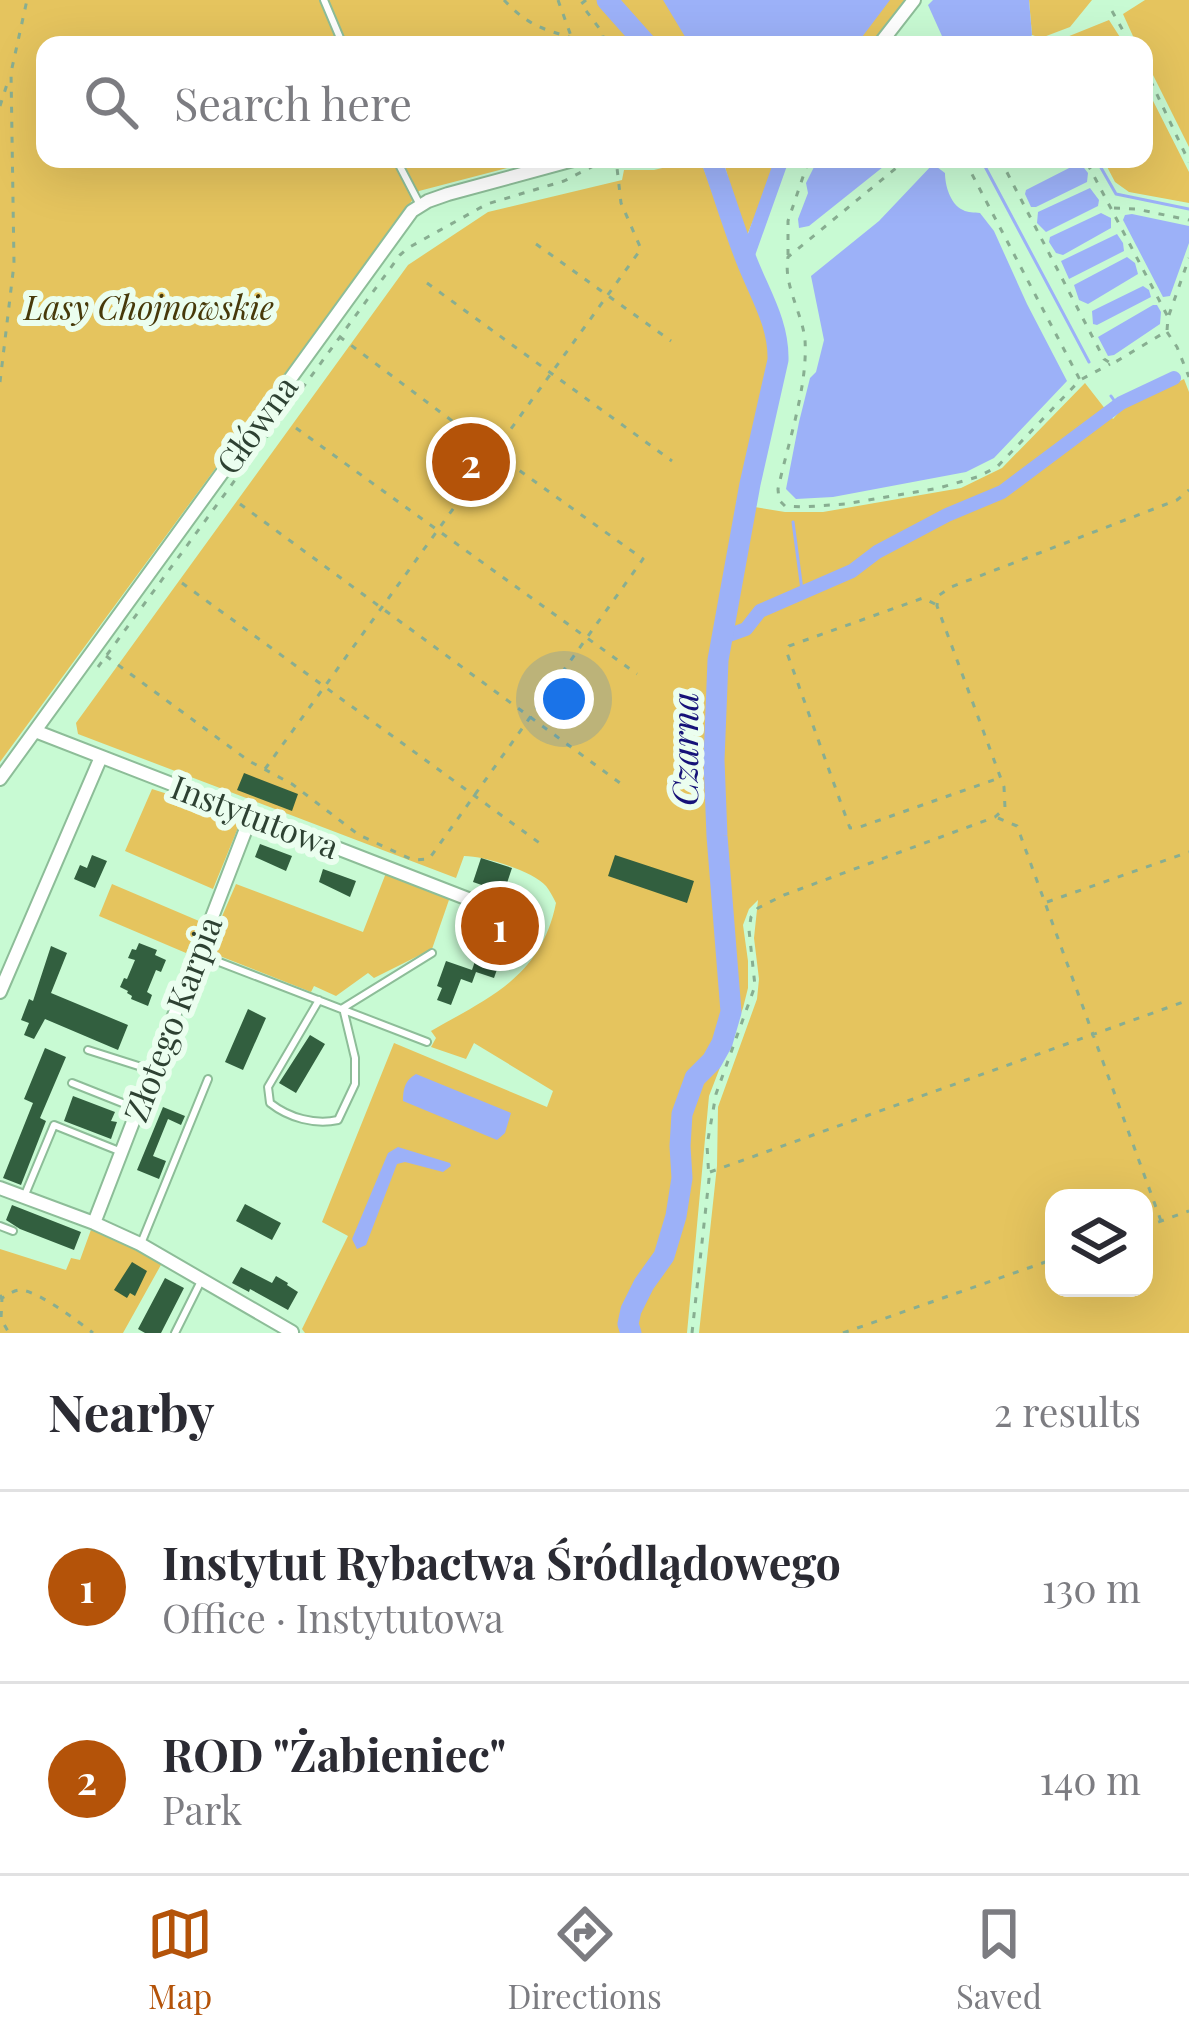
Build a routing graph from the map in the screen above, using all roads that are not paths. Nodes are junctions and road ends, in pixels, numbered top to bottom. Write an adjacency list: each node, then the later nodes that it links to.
1 (324, 0): 3 (lane)
2 (914, 0): 4 (street)
3 (339, 36)
4 (886, 36)
5 (400, 168): 7 (lane)
6 (542, 168): 7 (street)
7 (420, 206): 8 (street, Główna)
8 (35, 731): 9 (street, Instytutowa); 10 (street, Główna)
9 (101, 757): 11 (street, Instytutowa); 15 (street)
10 (0, 779)
11 (251, 816): 12 (street, Instytutowa); 14 (street, Złotego Karpia)
12 (476, 902)
13 (432, 953): 17 (lane)
14 (198, 954): 16 (lane); 20 (street, Złotego Karpia)
15 (0, 992)
16 (319, 1000): 17 (lane); 17 (lane)
17 (343, 1008): 18 (lane)
18 (427, 1042)
19 (88, 1050): 20 (lane)
20 (154, 1071): 23 (street, Złotego Karpia)
21 (208, 1078): 30 (lane)
22 (72, 1083): 23 (lane)
23 (138, 1109): 24 (street, Złotego Karpia)
24 (122, 1152): 26 (lane); 27 (street, Złotego Karpia)
25 (0, 1188): 26 (street)
26 (24, 1197): 27 (street)
27 (94, 1223): 30 (street)
28 (0, 1226): 29 (lane)
29 (13, 1231)
30 (140, 1244): 31 (street)
31 (202, 1280): 32 (street); 33 (lane)
32 (291, 1332)
33 (175, 1333)

